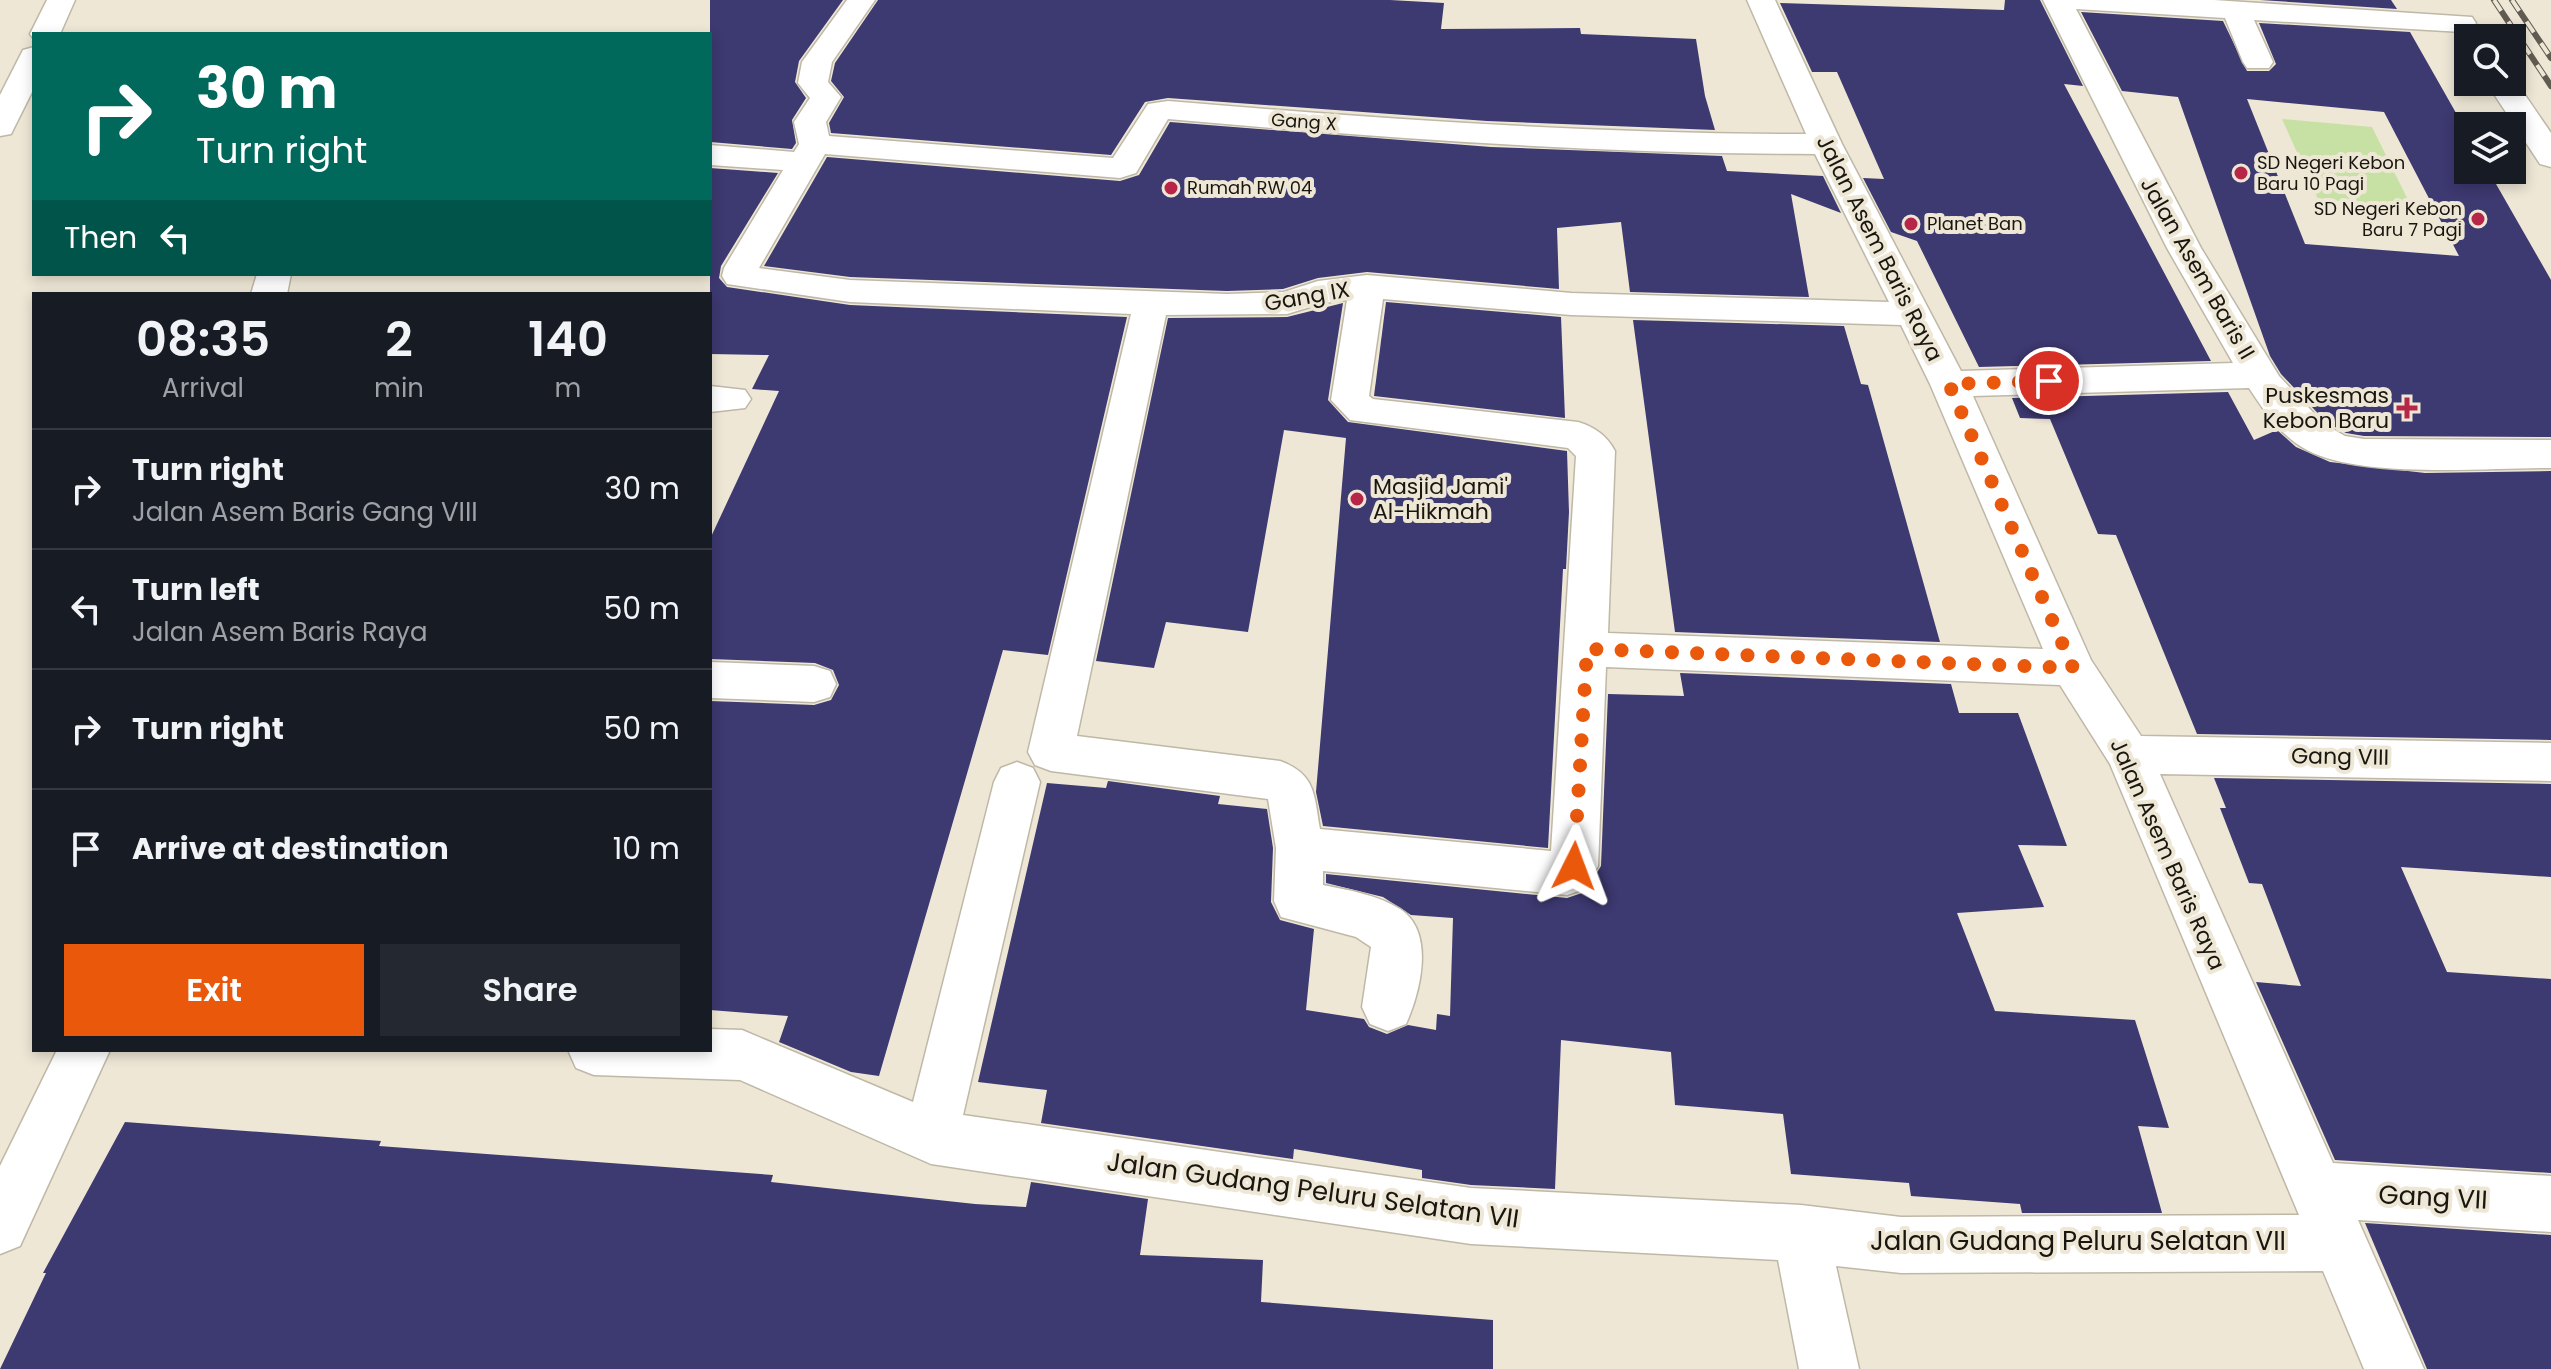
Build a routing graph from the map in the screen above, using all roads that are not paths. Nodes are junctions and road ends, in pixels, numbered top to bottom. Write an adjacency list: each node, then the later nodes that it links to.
1 (61, 0): 8 (street)
2 (861, 0): 15 (street)
3 (1761, 0): 14 (street, Jalan Asem Baris Raya)
4 (2057, 0): 21 (street, Jalan Asem Baris II)
5 (2066, 0): 6 (street)
6 (2236, 10): 7 (street); 10 (street)
7 (2461, 20)
8 (46, 32)
9 (32, 60): 13 (street)
10 (2258, 62)
11 (2510, 96): 17 (street)
12 (32, 122): 13 (street)
13 (1, 124)
14 (1826, 144): 15 (street, Gang X); 20 (street, Jalan Asem Baris Raya)
15 (810, 153): 16 (street); 19 (street, Gang IX)
16 (712, 155)
17 (2551, 157)
18 (1367, 286): 19 (street, Gang IX); 20 (street, Gang IX); 24 (street)
19 (1151, 303): 31 (street)
20 (1914, 314): 22 (street, Jalan Asem Baris Raya)
21 (2259, 375): 22 (street); 23 (street, Jalan Asem Baris II)
22 (1949, 384): 25 (street, Jalan Asem Baris Raya)
23 (2551, 454)
24 (1587, 649): 25 (street); 31 (street)
25 (2073, 668): 28 (street, Jalan Asem Baris Raya)
26 (712, 680): 27 (street)
27 (814, 684)
28 (2129, 755): 29 (street, Gang VIII); 36 (street, Jalan Asem Baris Raya)
29 (2551, 762)
30 (1017, 782): 35 (street)
31 (1300, 848): 32 (street)
32 (1388, 1007)
33 (83, 1052): 38 (street)
34 (653, 1052): 35 (street, Jalan Gudang Peluru Selatan VII)
35 (931, 1137): 39 (street, Jalan Gudang Peluru Selatan VII)
36 (2315, 1190): 37 (street, Gang VII); 40 (street, Jalan Asem Baris Raya)
37 (2551, 1204)
38 (0, 1226)
39 (1801, 1233): 40 (street, Jalan Gudang Peluru Selatan VII); 41 (street)
40 (2337, 1243): 42 (street, Jalan Asem Baris Raya)
41 (1829, 1369)
42 (2394, 1369)

